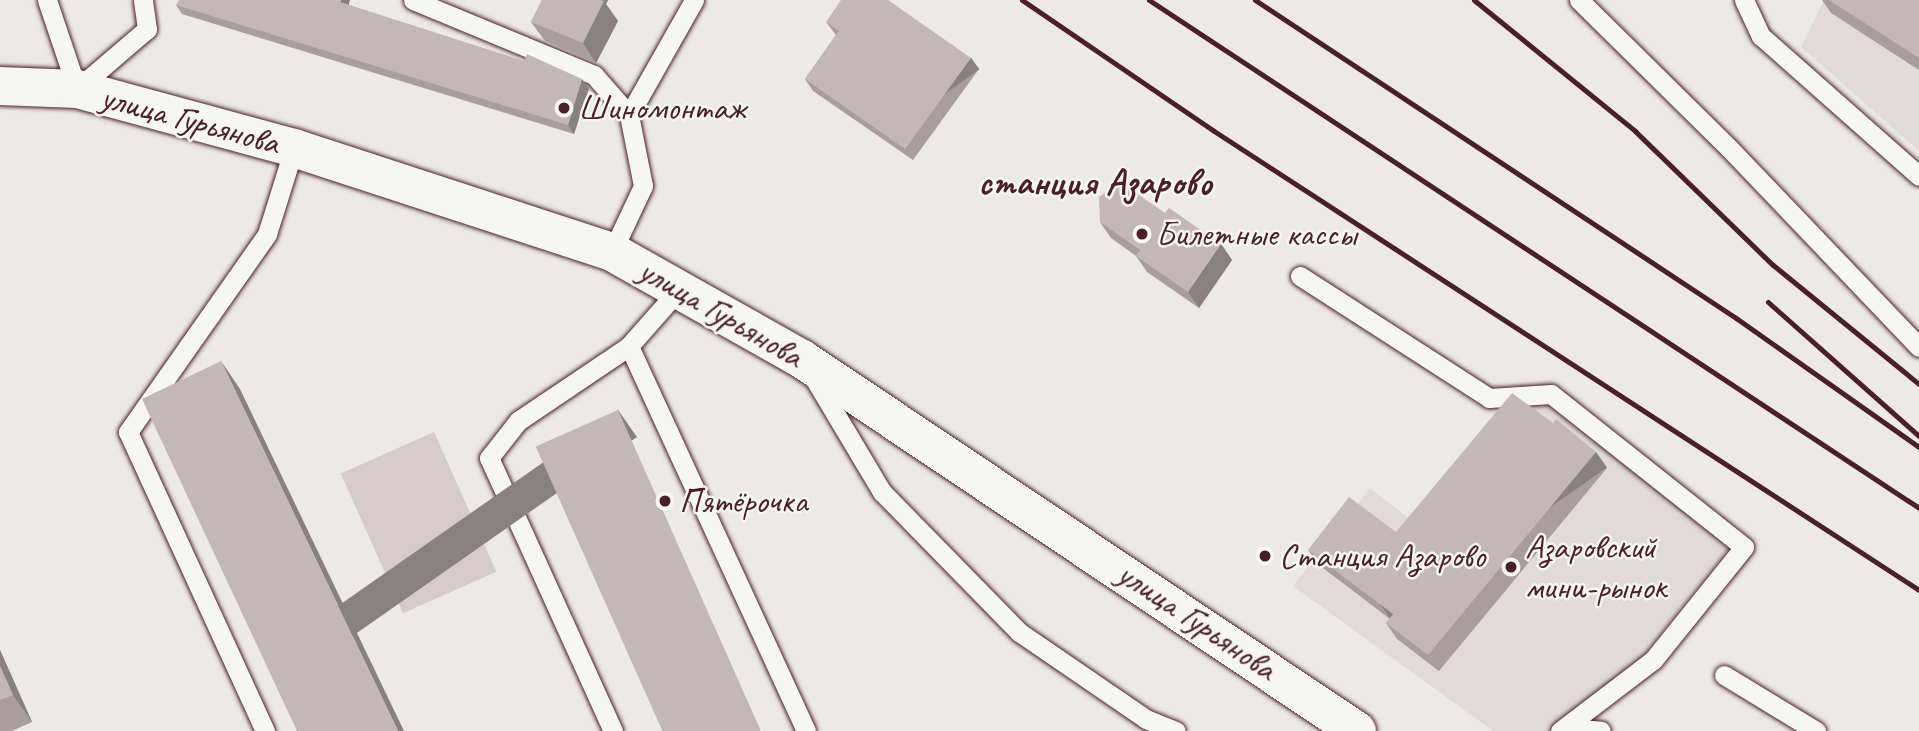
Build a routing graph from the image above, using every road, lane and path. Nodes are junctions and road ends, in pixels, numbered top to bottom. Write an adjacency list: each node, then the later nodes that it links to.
1 (47, 0): 8 (lane)
2 (143, 0): 8 (lane)
3 (414, 0): 9 (lane)
4 (694, 0): 9 (lane)
5 (1579, 0): 16 (lane)
6 (1744, 0): 11 (lane)
7 (0, 86): 8 (street, улица Гурьянова)
8 (77, 89): 10 (street, улица Гурьянова)
9 (629, 115): 12 (lane)
10 (294, 148): 12 (street, улица Гурьянова); 20 (lane)
11 (1919, 176)
12 (612, 252): 14 (street, улица Гурьянова)
13 (1300, 276): 19 (lane)
14 (681, 287): 15 (lane); 17 (street, улица Гурьянова)
15 (629, 346): 21 (lane); 22 (lane)
16 (1919, 347)
17 (802, 359): 23 (lane); 24 (street, улица Гурьянова)
18 (1724, 675): 26 (lane)
19 (1565, 729): 25 (lane)
20 (265, 731)
21 (613, 731)
22 (806, 731)
23 (1175, 731)
24 (1357, 731)
25 (1601, 731)
26 (1816, 731)

